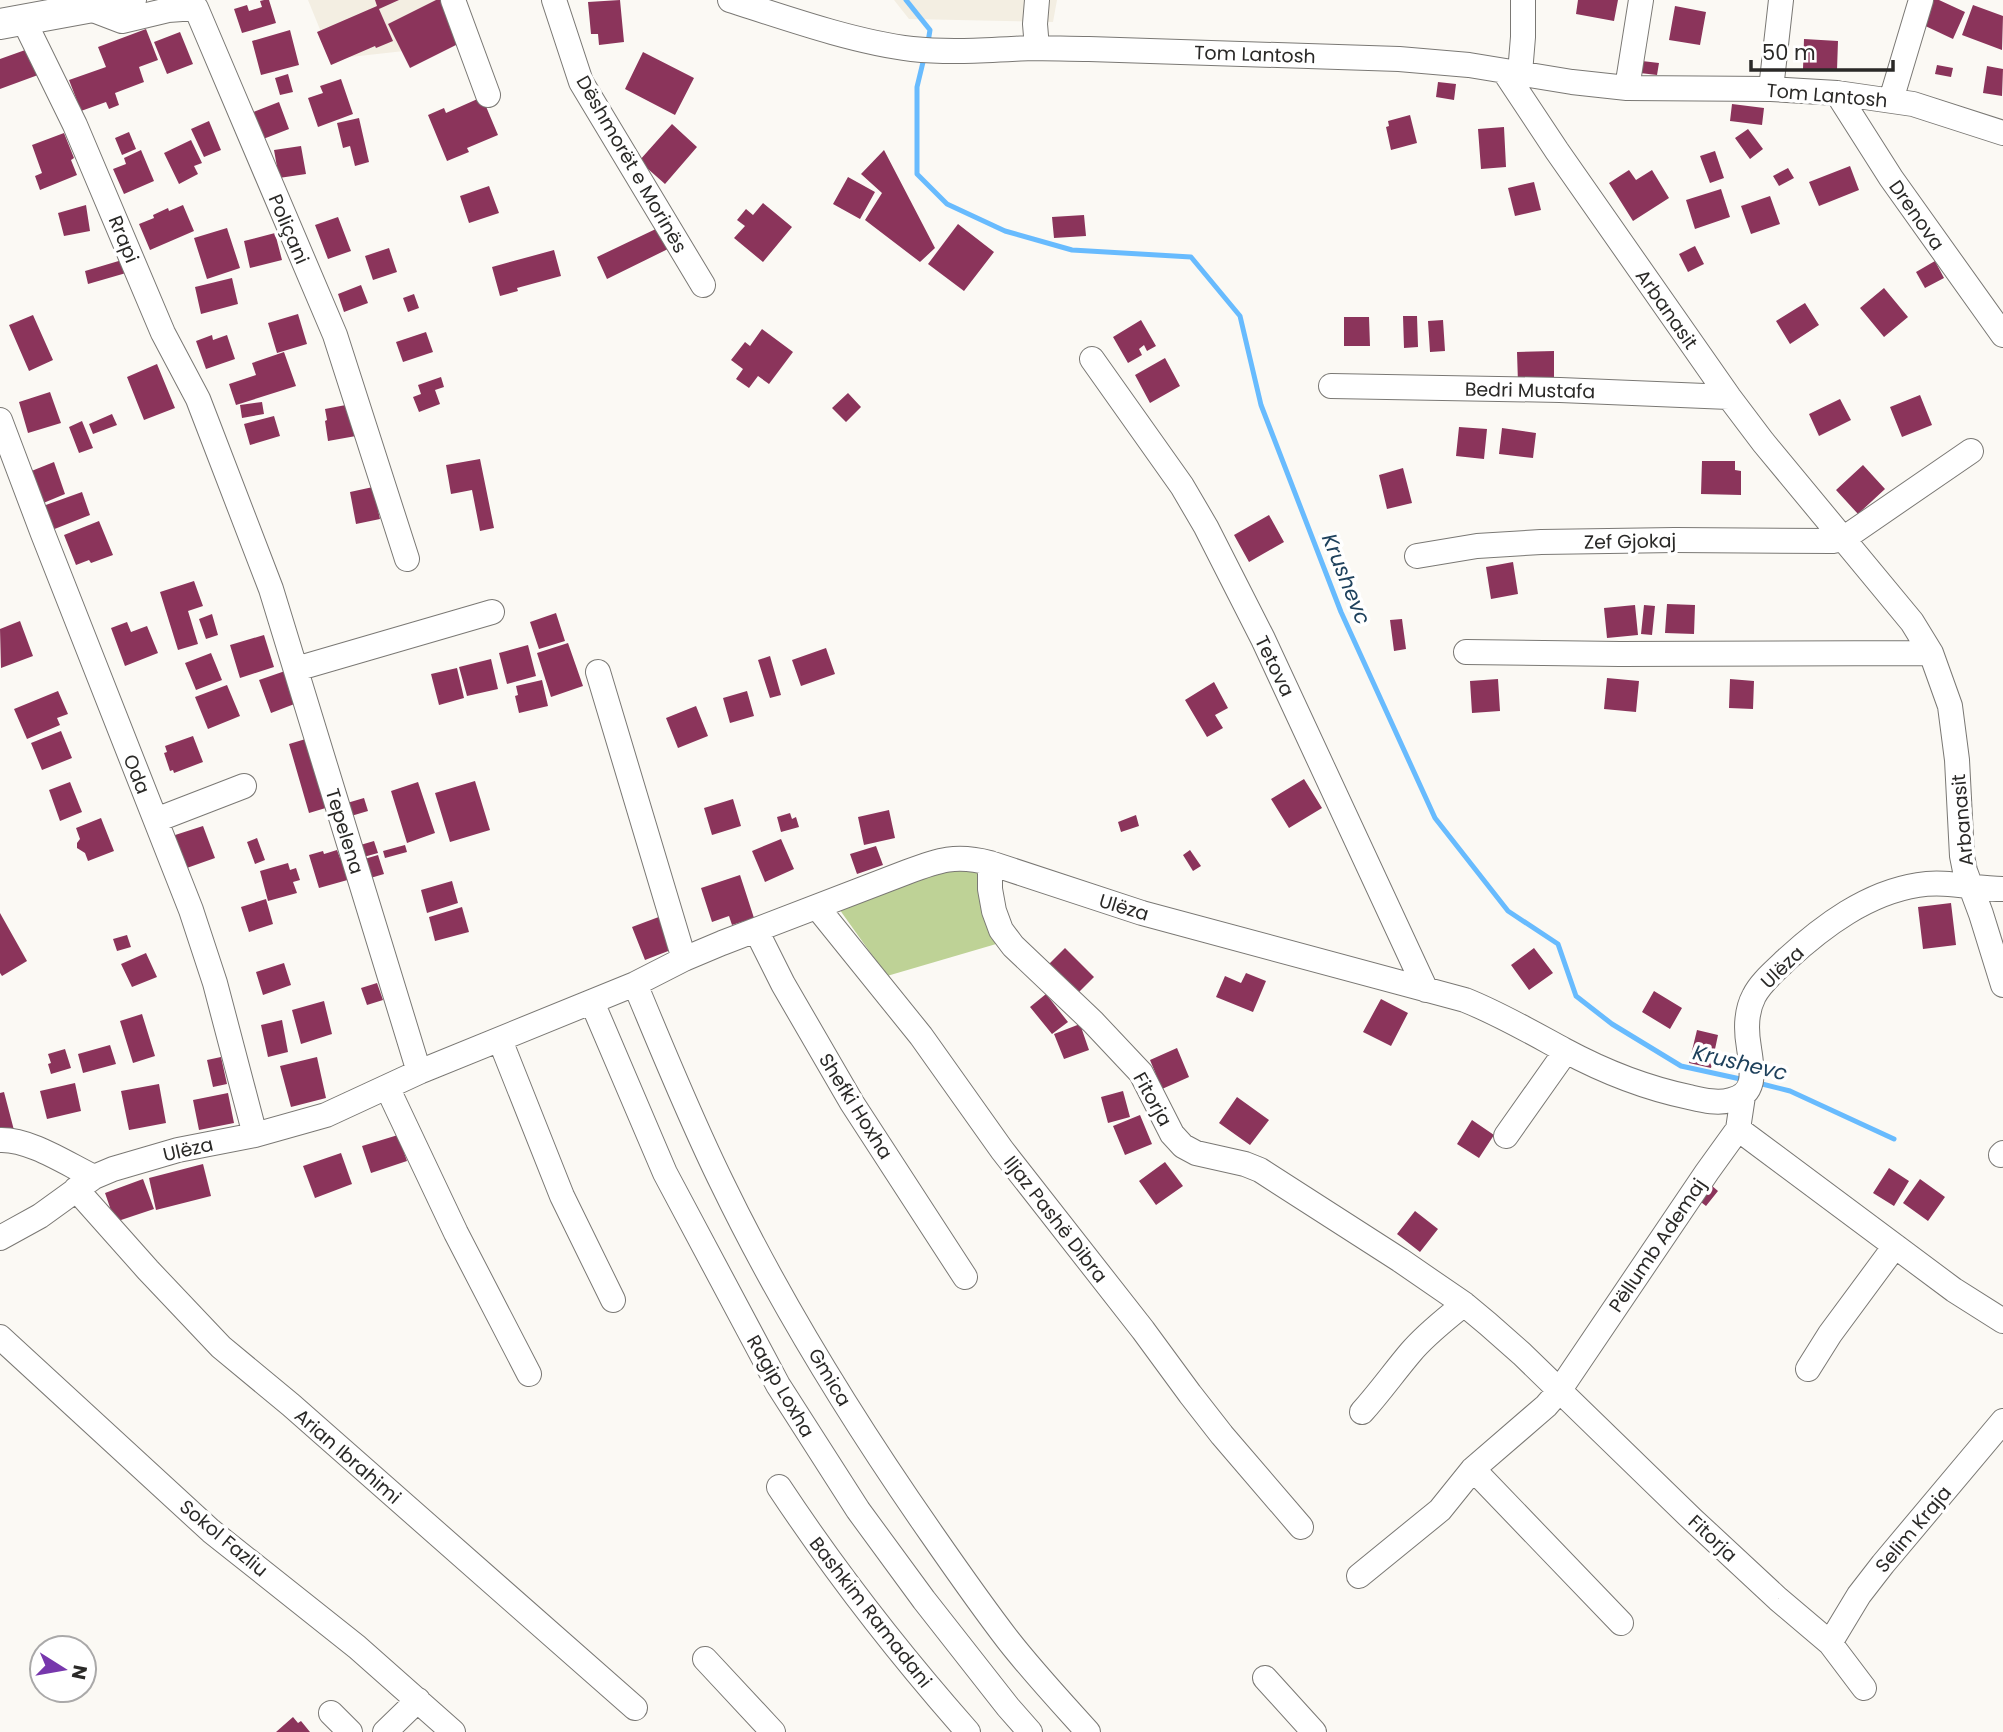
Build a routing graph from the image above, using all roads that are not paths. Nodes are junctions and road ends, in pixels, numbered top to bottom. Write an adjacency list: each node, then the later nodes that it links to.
1 (131, 0): 10 (main road)
2 (453, 0): 17 (street)
3 (554, 0): 20 (street, Dëshmorët e Morinës)
4 (730, 0): 12 (street, Tom Lantosh)
5 (1037, 0): 12 (street)
6 (1523, 0): 13 (street)
7 (1641, 0): 14 (street)
8 (1781, 0): 15 (street)
9 (1921, 0): 18 (street)
10 (87, 4): 11 (main road); 29 (street, Poliçani)
11 (12, 22): 30 (street, Rrapi)
12 (1037, 48): 13 (street, Tom Lantosh)
13 (1512, 72): 14 (street, Tom Lantosh); 24 (street, Arbanasit)
14 (1627, 88): 15 (street, Tom Lantosh)
15 (1771, 89): 16 (street, Tom Lantosh)
16 (1837, 93): 18 (street, Tom Lantosh); 21 (street, Drenova)
17 (488, 95)
18 (1891, 100): 19 (street, Tom Lantosh)
19 (2003, 133)
20 (703, 285)
21 (2003, 335)
22 (1092, 359): 46 (street, Tetova)
23 (1331, 386): 24 (street, Bedri Mustafa)
24 (1729, 397): 27 (street, Arbanasit)
25 (0, 420): 37 (street, Oda)
26 (1971, 451): 27 (street)
27 (1843, 538): 28 (street, Zef Gjokaj); 33 (street, Arbanasit)
28 (1418, 556)
29 (407, 559)
30 (271, 589): 34 (street, Tepelena)
31 (492, 611): 34 (street)
32 (1466, 652): 33 (street)
33 (1931, 653): 39 (street, Arbanasit)
34 (296, 669): 50 (street, Tepelena)
35 (598, 672): 43 (street)
36 (244, 786): 37 (street)
37 (156, 820): 54 (street, Oda)
38 (990, 863): 41 (street, Ulëza); 46 (street, Ulëza); 62 (street, Fitorja)
39 (1972, 887): 40 (street, Ulëza); 45 (street, Arbanasit); 51 (street, Ulëza)
40 (2003, 889)
41 (817, 907): 42 (street, Ulëza); 72 (street, Iljaz Pashë Dibra)
42 (755, 930): 43 (street, Ulëza); 60 (street, Shefki Hoxha)
43 (684, 959): 44 (street, Ulëza)
44 (635, 984): 47 (street, Ulëza); 88 (street, Gmica)
45 (2003, 985)
46 (1426, 990): 49 (street, Ulëza)
47 (592, 1002): 48 (street, Ulëza); 87 (street, Ragip Loxha)
48 (500, 1040): 50 (street, Ulëza); 61 (street)
49 (1566, 1051): 51 (street, Ulëza); 55 (street)
50 (419, 1072): 52 (street, Ulëza)
51 (1749, 1085): 53 (street, Pëllumb Ademaj)
52 (387, 1087): 54 (street, Ulëza); 66 (street)
53 (1738, 1129): 59 (street); 67 (street, Pëllumb Ademaj)
54 (255, 1135): 57 (street, Ulëza)
55 (1506, 1136)
56 (0, 1140): 57 (street)
57 (85, 1183): 58 (street, Ulëza); 80 (street, Arian Ibrahimi)
58 (0, 1238)
59 (1895, 1246): 63 (street); 65 (street)
60 (964, 1277)
61 (613, 1300)
62 (1464, 1304): 67 (street, Fitorja); 68 (street)
63 (2003, 1321)
64 (0, 1338): 79 (street, Sokol Fazliu)
65 (1808, 1369)
66 (529, 1374)
67 (1559, 1391): 70 (street); 75 (street, Fitorja)
68 (1362, 1412)
69 (2003, 1420): 75 (street, Selim Kraja)
70 (1473, 1469): 73 (street); 74 (street)
71 (779, 1487): 86 (street, Bashkim Ramadani)
72 (1301, 1527)
73 (1359, 1576)
74 (1621, 1623)
75 (1830, 1643): 78 (street, Fitorja)
76 (705, 1659): 85 (street)
77 (1265, 1678): 89 (street)
78 (1864, 1688)
79 (418, 1700): 83 (street); 84 (street, Sokol Fazliu)
80 (635, 1708)
81 (331, 1713): 82 (street)
82 (350, 1732)
83 (385, 1732)
84 (453, 1732)
85 (772, 1732)
86 (968, 1732)
87 (1031, 1732)
88 (1087, 1732)
89 (1314, 1732)

